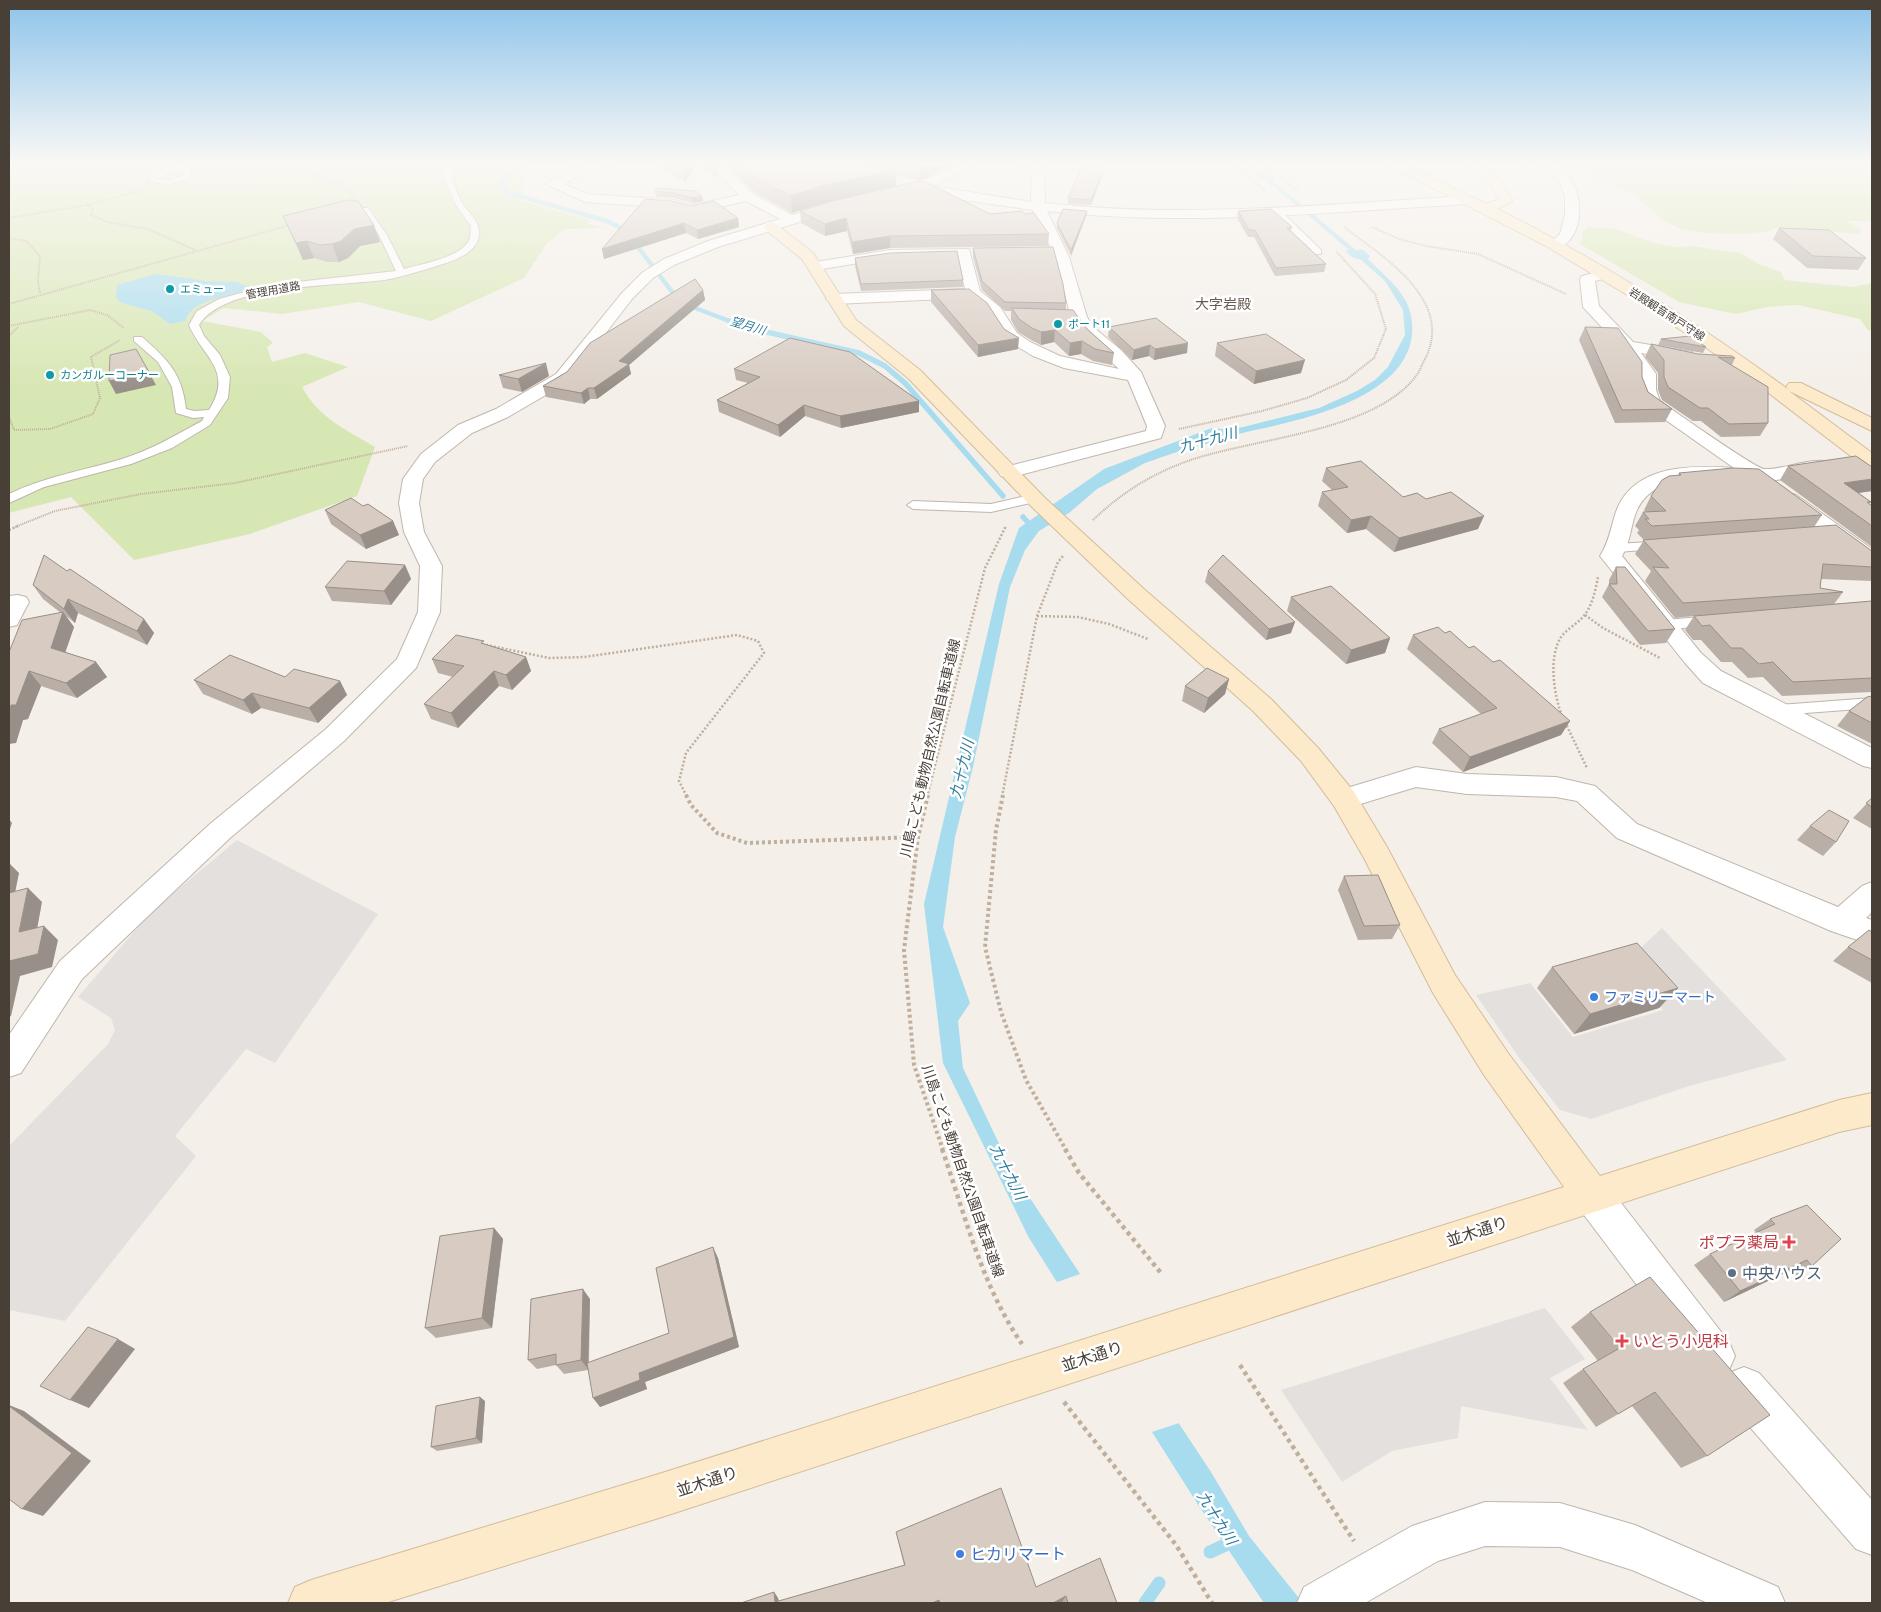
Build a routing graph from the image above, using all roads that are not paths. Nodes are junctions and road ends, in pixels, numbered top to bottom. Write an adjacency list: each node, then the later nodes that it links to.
1 (384, 239): 12 (lane)
2 (474, 239): 12 (lane, 管理用道路)
3 (730, 239): 45 (street)
4 (789, 239): 11 (street)
5 (1050, 239): 19 (street)
6 (1305, 239): 10 (lane)
7 (1542, 239): 9 (street, 岩殿観音南戸守線)
8 (1563, 239): 9 (street)
9 (1555, 246): 13 (street, 岩殿観音南戸守線)
10 (1318, 252)
11 (816, 266): 14 (street); 15 (street)
12 (401, 273): 21 (lane, 管理用道路)
13 (1604, 274): 17 (street); 18 (street, 岩殿観音南戸守線)
14 (973, 293): 15 (street); 19 (street)
15 (834, 299): 24 (street)
16 (138, 339): 21 (lane)
17 (1628, 346): 18 (street); 25 (street)
18 (1737, 360): 20 (street, 岩殿観音南戸守線)
19 (1135, 376): 24 (street)
20 (1769, 383): 22 (street); 23 (street, 岩殿観音南戸守線)
21 (212, 413): 26 (lane, 管理用道路)
22 (1872, 426)
23 (1870, 460): 25 (street)
24 (1008, 472): 27 (street)
25 (1756, 475): 29 (street); 32 (street)
26 (9, 499)
27 (1036, 500): 28 (lane); 41 (street)
28 (913, 505)
29 (1835, 533): 30 (lane); 33 (street)
30 (1816, 534)
31 (1677, 544): 32 (lane)
32 (1614, 552): 37 (street)
33 (1872, 559)
34 (9, 603): 35 (street)
35 (9, 620)
36 (1725, 620): 37 (lane)
37 (1666, 625): 39 (street)
38 (1872, 703): 39 (lane)
39 (1778, 710): 40 (street)
40 (1872, 759)
41 (1344, 799): 43 (street); 47 (street)
42 (1872, 894): 43 (street)
43 (1842, 922): 44 (street)
44 (1872, 934)
45 (9, 1062)
46 (1872, 1109): 47 (street, 並木通り)
47 (1591, 1194): 48 (street); 49 (street, 並木通り)
48 (1872, 1532)
49 (311, 1603)
50 (1320, 1603): 51 (street)
51 (1762, 1603)

